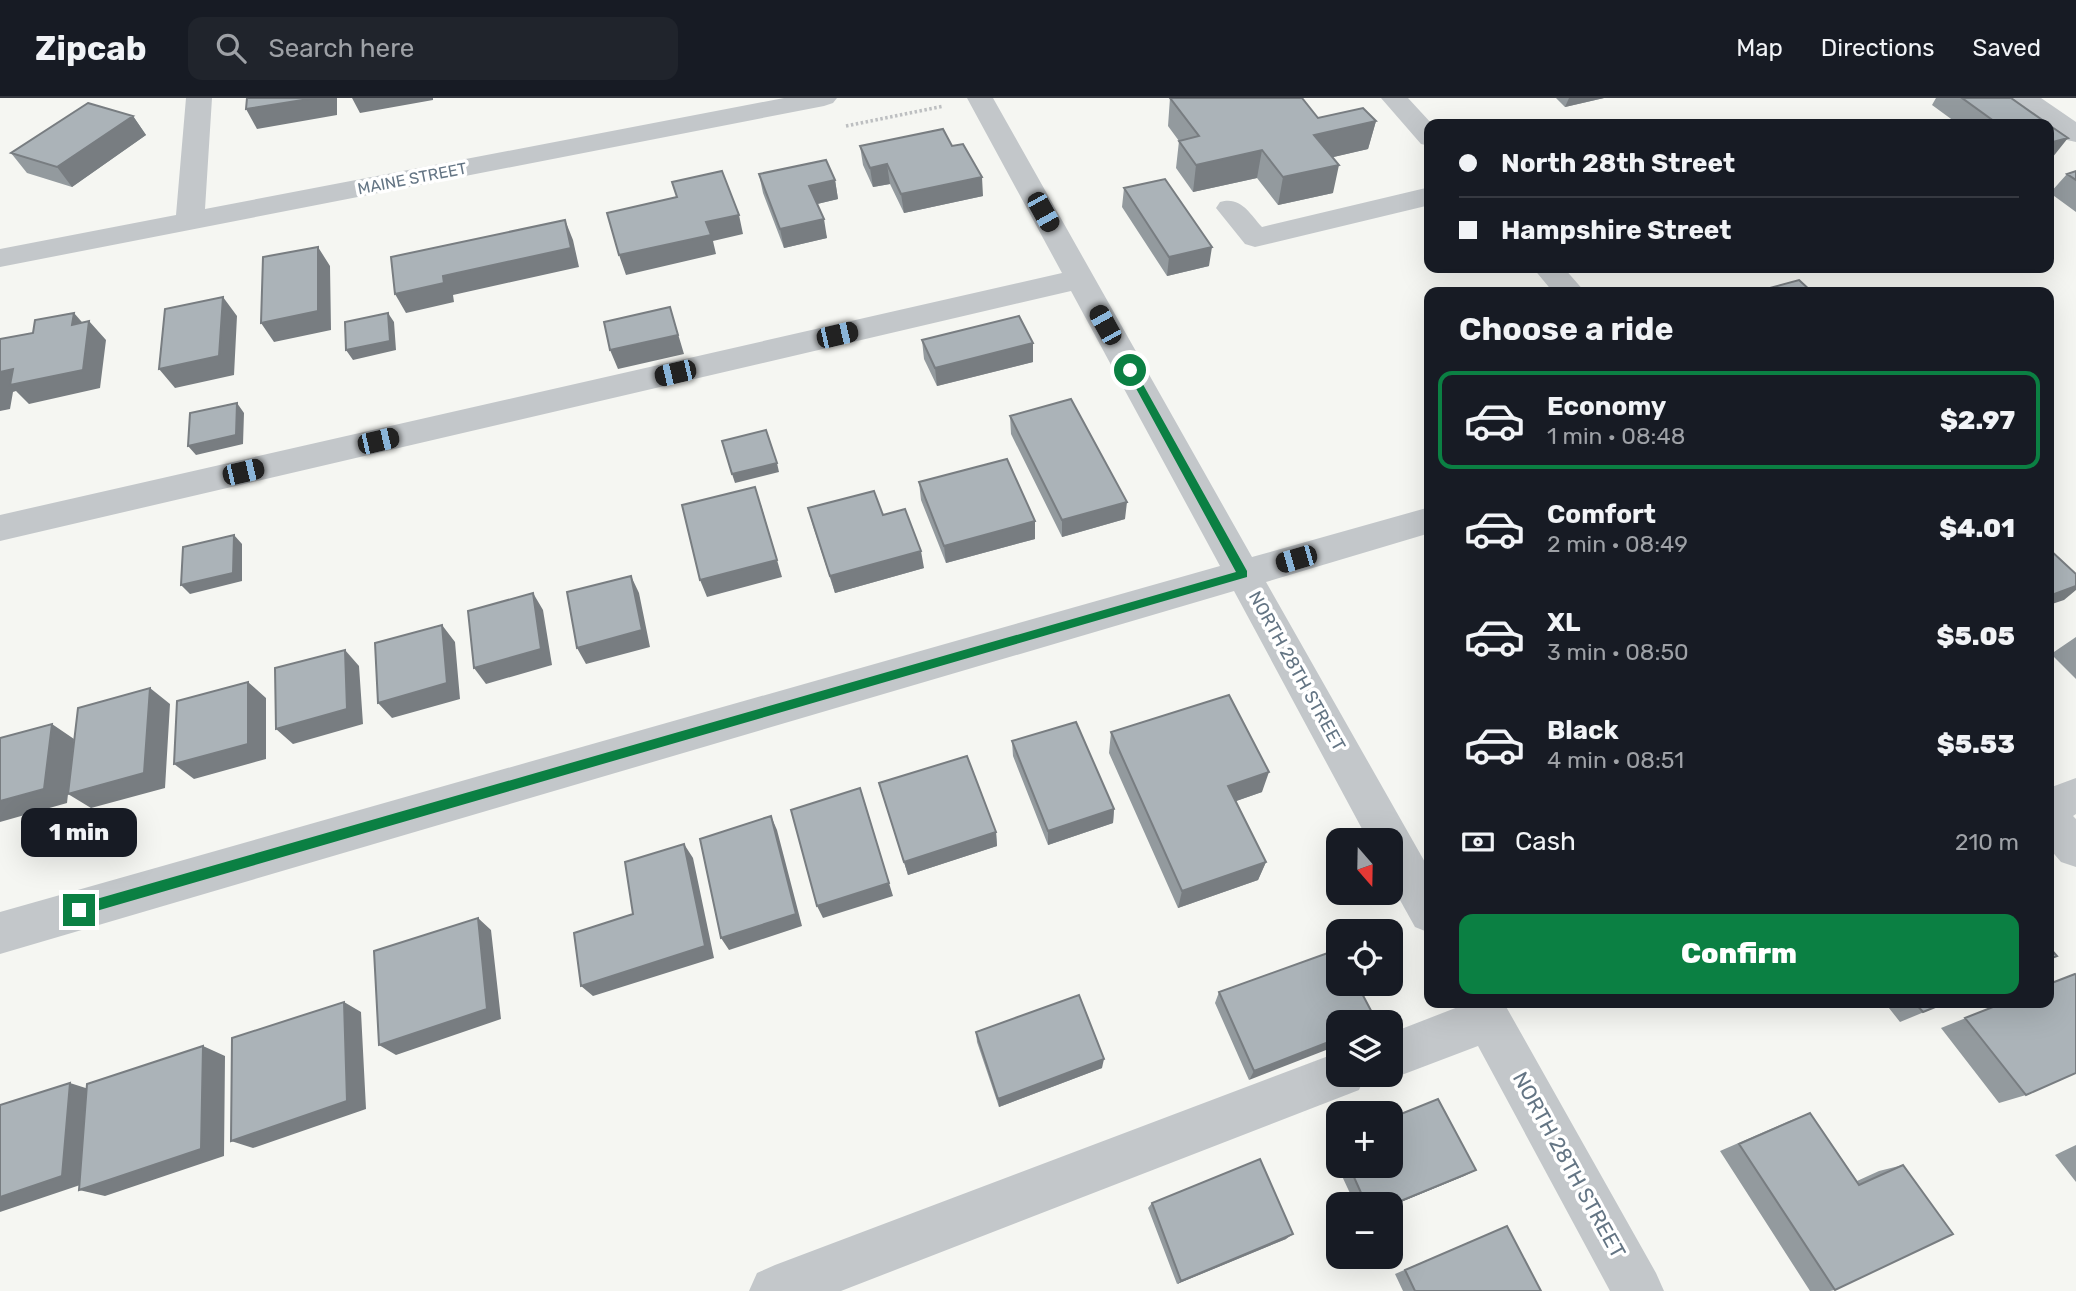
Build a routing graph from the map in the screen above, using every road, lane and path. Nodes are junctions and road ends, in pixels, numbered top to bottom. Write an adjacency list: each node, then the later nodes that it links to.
1 (199, 98): 10 (street)
2 (824, 98): 10 (street, MAINE STREET)
3 (980, 98): 13 (street, NORTH 28TH STREET)
4 (1394, 98): 6 (street)
5 (2024, 98): 7 (street)
6 (1424, 131)
7 (2076, 134)
8 (1424, 197): 9 (street)
9 (1230, 208)
10 (190, 221): 11 (street, MAINE STREET)
11 (0, 258)
12 (1553, 273): 14 (street)
13 (1080, 279): 16 (street); 17 (street, NORTH 28TH STREET)
14 (1565, 287)
15 (1424, 522): 17 (street)
16 (0, 528)
17 (1243, 574): 21 (street, NORTH 28TH STREET); 25 (street)
18 (2076, 796): 19 (street)
19 (2054, 804)
20 (2054, 824): 22 (street)
21 (1383, 828)
22 (2076, 848)
23 (1404, 866): 24 (street, NORTH 28TH STREET)
24 (1424, 902)
25 (0, 933)
26 (1484, 1011): 27 (street); 30 (street, NORTH 28TH STREET)
27 (1403, 1050)
28 (1326, 1080): 29 (street)
29 (775, 1291)
30 (1638, 1291)

